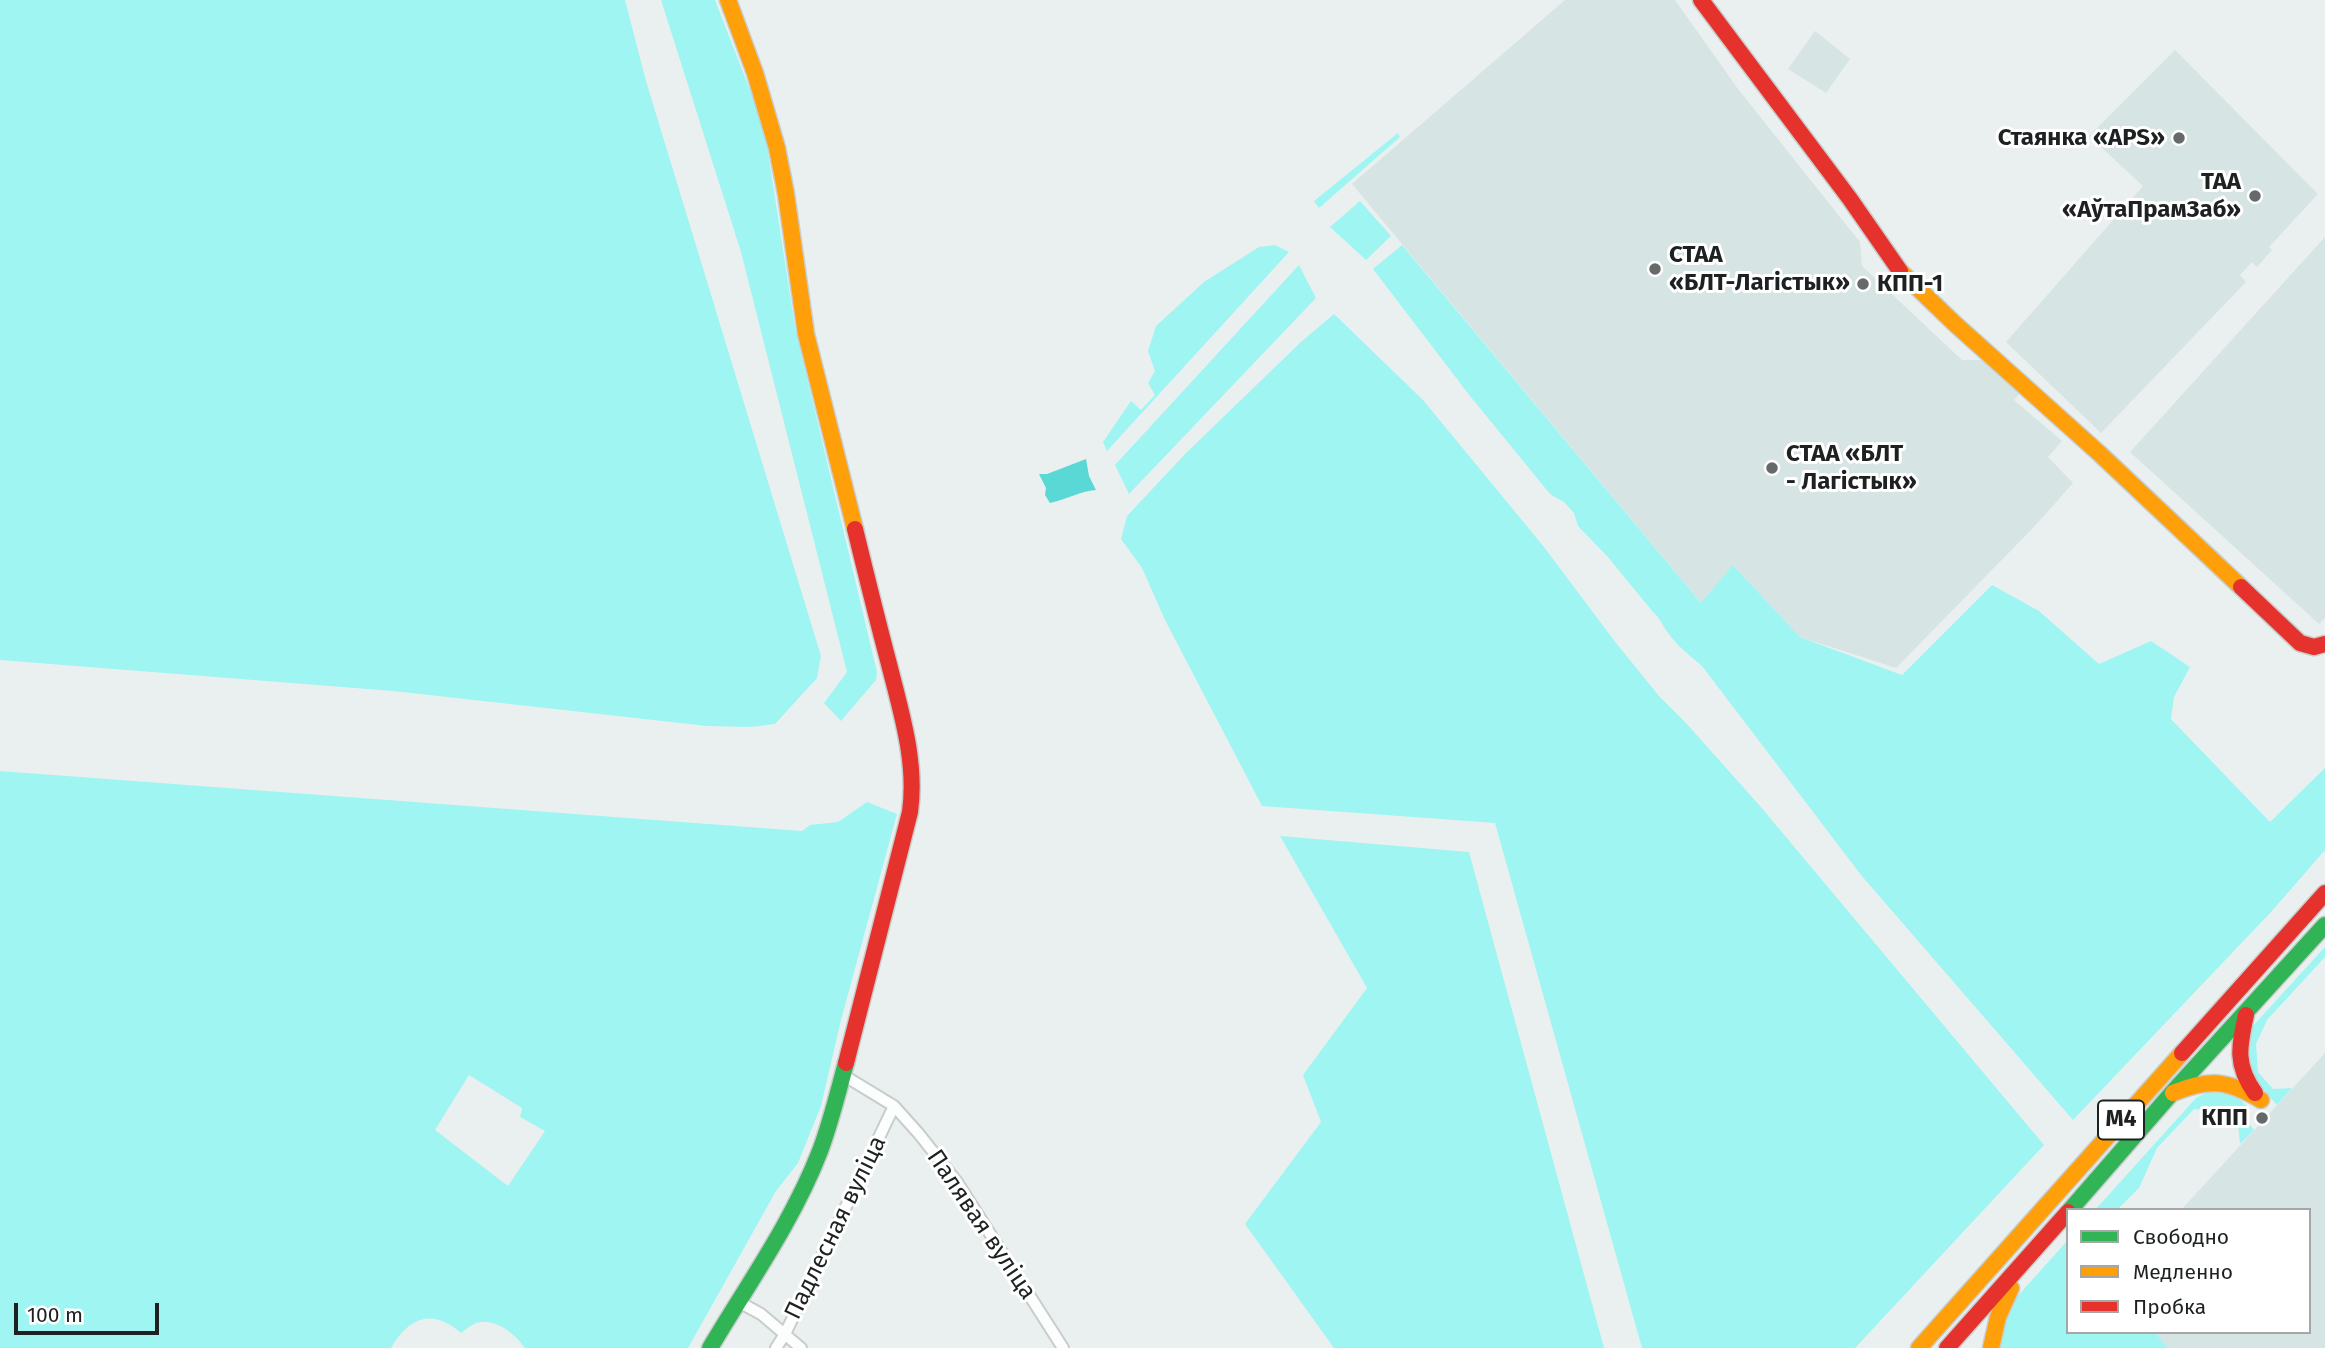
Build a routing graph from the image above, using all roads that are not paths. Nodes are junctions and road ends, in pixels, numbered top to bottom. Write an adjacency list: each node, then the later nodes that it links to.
1 (729, 0): 7 (main road)
2 (1701, 0): 3 (main road)
3 (2325, 644)
4 (2325, 893): 19 (main road, М4)
5 (2325, 925): 6 (main road, М4)
6 (2246, 1012): 8 (main road, М4); 8 (main road)
7 (843, 1075): 9 (street, Палявая вуліца); 13 (main road)
8 (2171, 1094): 10 (main road, М4)
9 (894, 1106): 14 (street, Падлесная вуліца); 18 (street, Палявая вуліца)
10 (2072, 1208)
11 (2066, 1214): 12 (main road, М4)
12 (2026, 1261): 20 (main road, М4); 21 (main road)
13 (737, 1301): 14 (street); 15 (main road)
14 (785, 1334): 16 (street, Падлесная вуліца); 17 (street)
15 (710, 1348)
16 (776, 1348)
17 (801, 1348)
18 (1063, 1348)
19 (1919, 1348)
20 (1947, 1348)
21 (1991, 1348)

